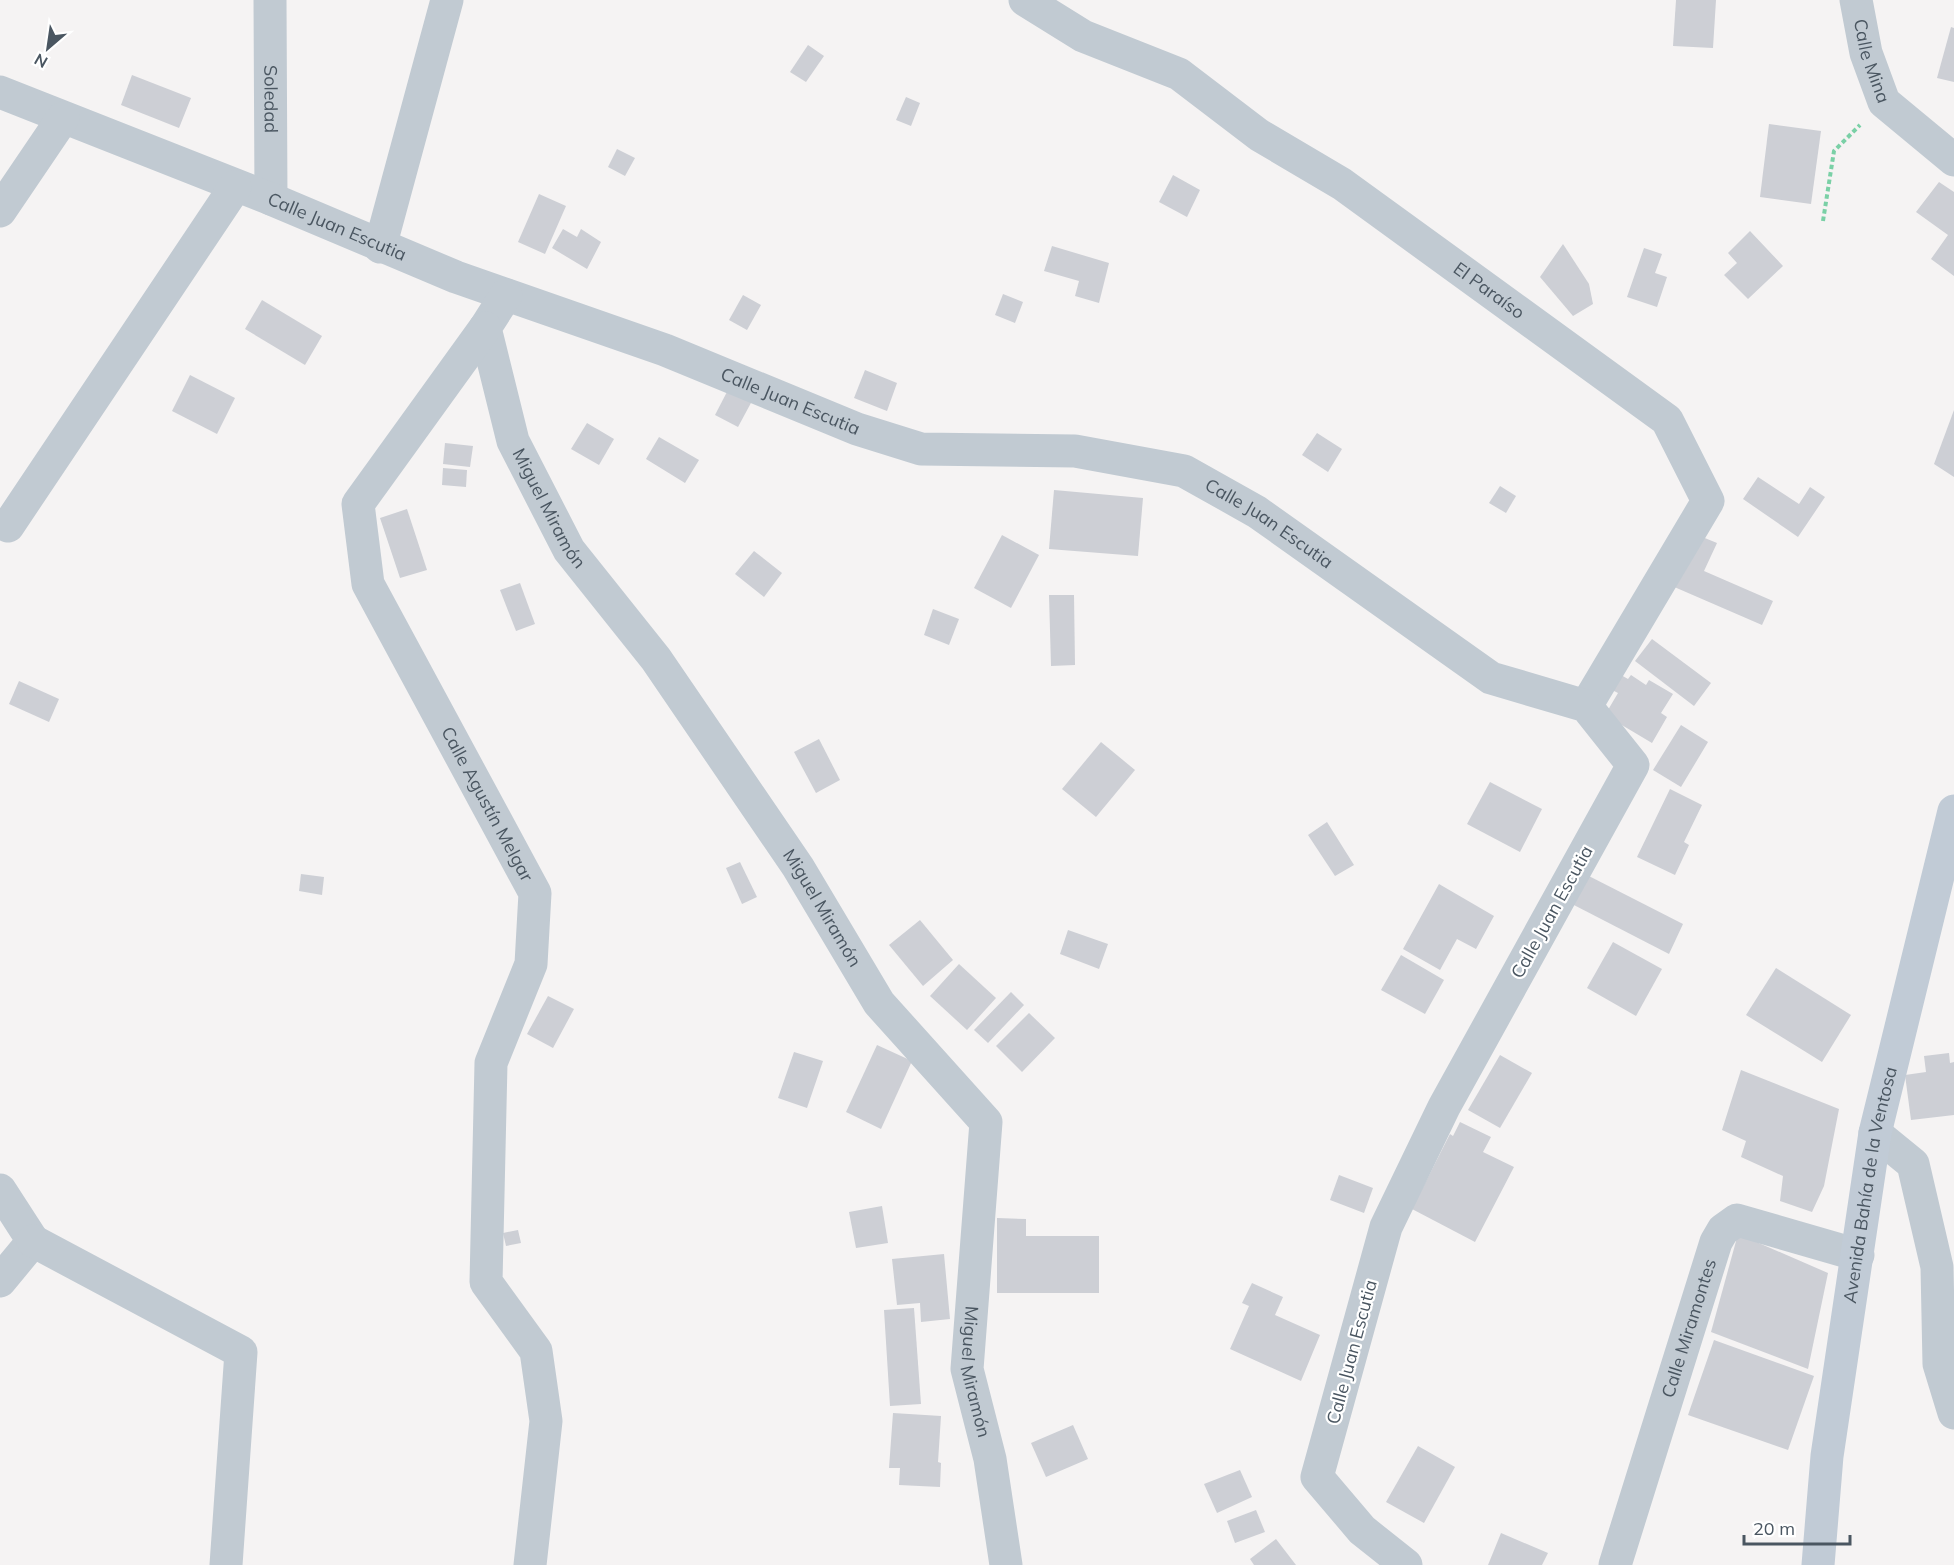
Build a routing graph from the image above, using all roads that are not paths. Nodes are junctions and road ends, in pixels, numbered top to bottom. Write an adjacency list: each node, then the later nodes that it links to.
1 (270, 0): 9 (street, Soledad)
2 (447, 0): 11 (street)
3 (1025, 0): 15 (street, El Paraíso)
4 (1856, 0): 7 (street, Calle Mina)
5 (0, 92): 6 (street, Calle Juan Escutia)
6 (63, 118): 8 (street, Calle Juan Escutia); 10 (street)
7 (1954, 160)
8 (235, 187): 9 (street, Calle Juan Escutia); 14 (street)
9 (271, 199): 11 (street, Calle Juan Escutia)
10 (0, 212)
11 (380, 247): 12 (street, Calle Juan Escutia)
12 (506, 295): 13 (street); 15 (street, Calle Juan Escutia)
13 (485, 328): 24 (street, Calle Agustín Melgar); 25 (street, Miguel Miramón)
14 (8, 526)
15 (1586, 706): 26 (street, Calle Juan Escutia)
16 (1952, 829): 17 (main road, Avenida Bahía de la Ventosa)
17 (1875, 1133): 20 (main road, Avenida Bahía de la Ventosa); 22 (street)
18 (0, 1190): 19 (street)
19 (33, 1241): 21 (street); 23 (street)
20 (1857, 1255): 27 (street, Calle Miramontes); 28 (main road, Avenida Bahía de la Ventosa)
21 (0, 1281)
22 (1954, 1413)
23 (226, 1565)
24 (530, 1565)
25 (1006, 1565)
26 (1406, 1565)
27 (1615, 1565)
28 (1818, 1565)

